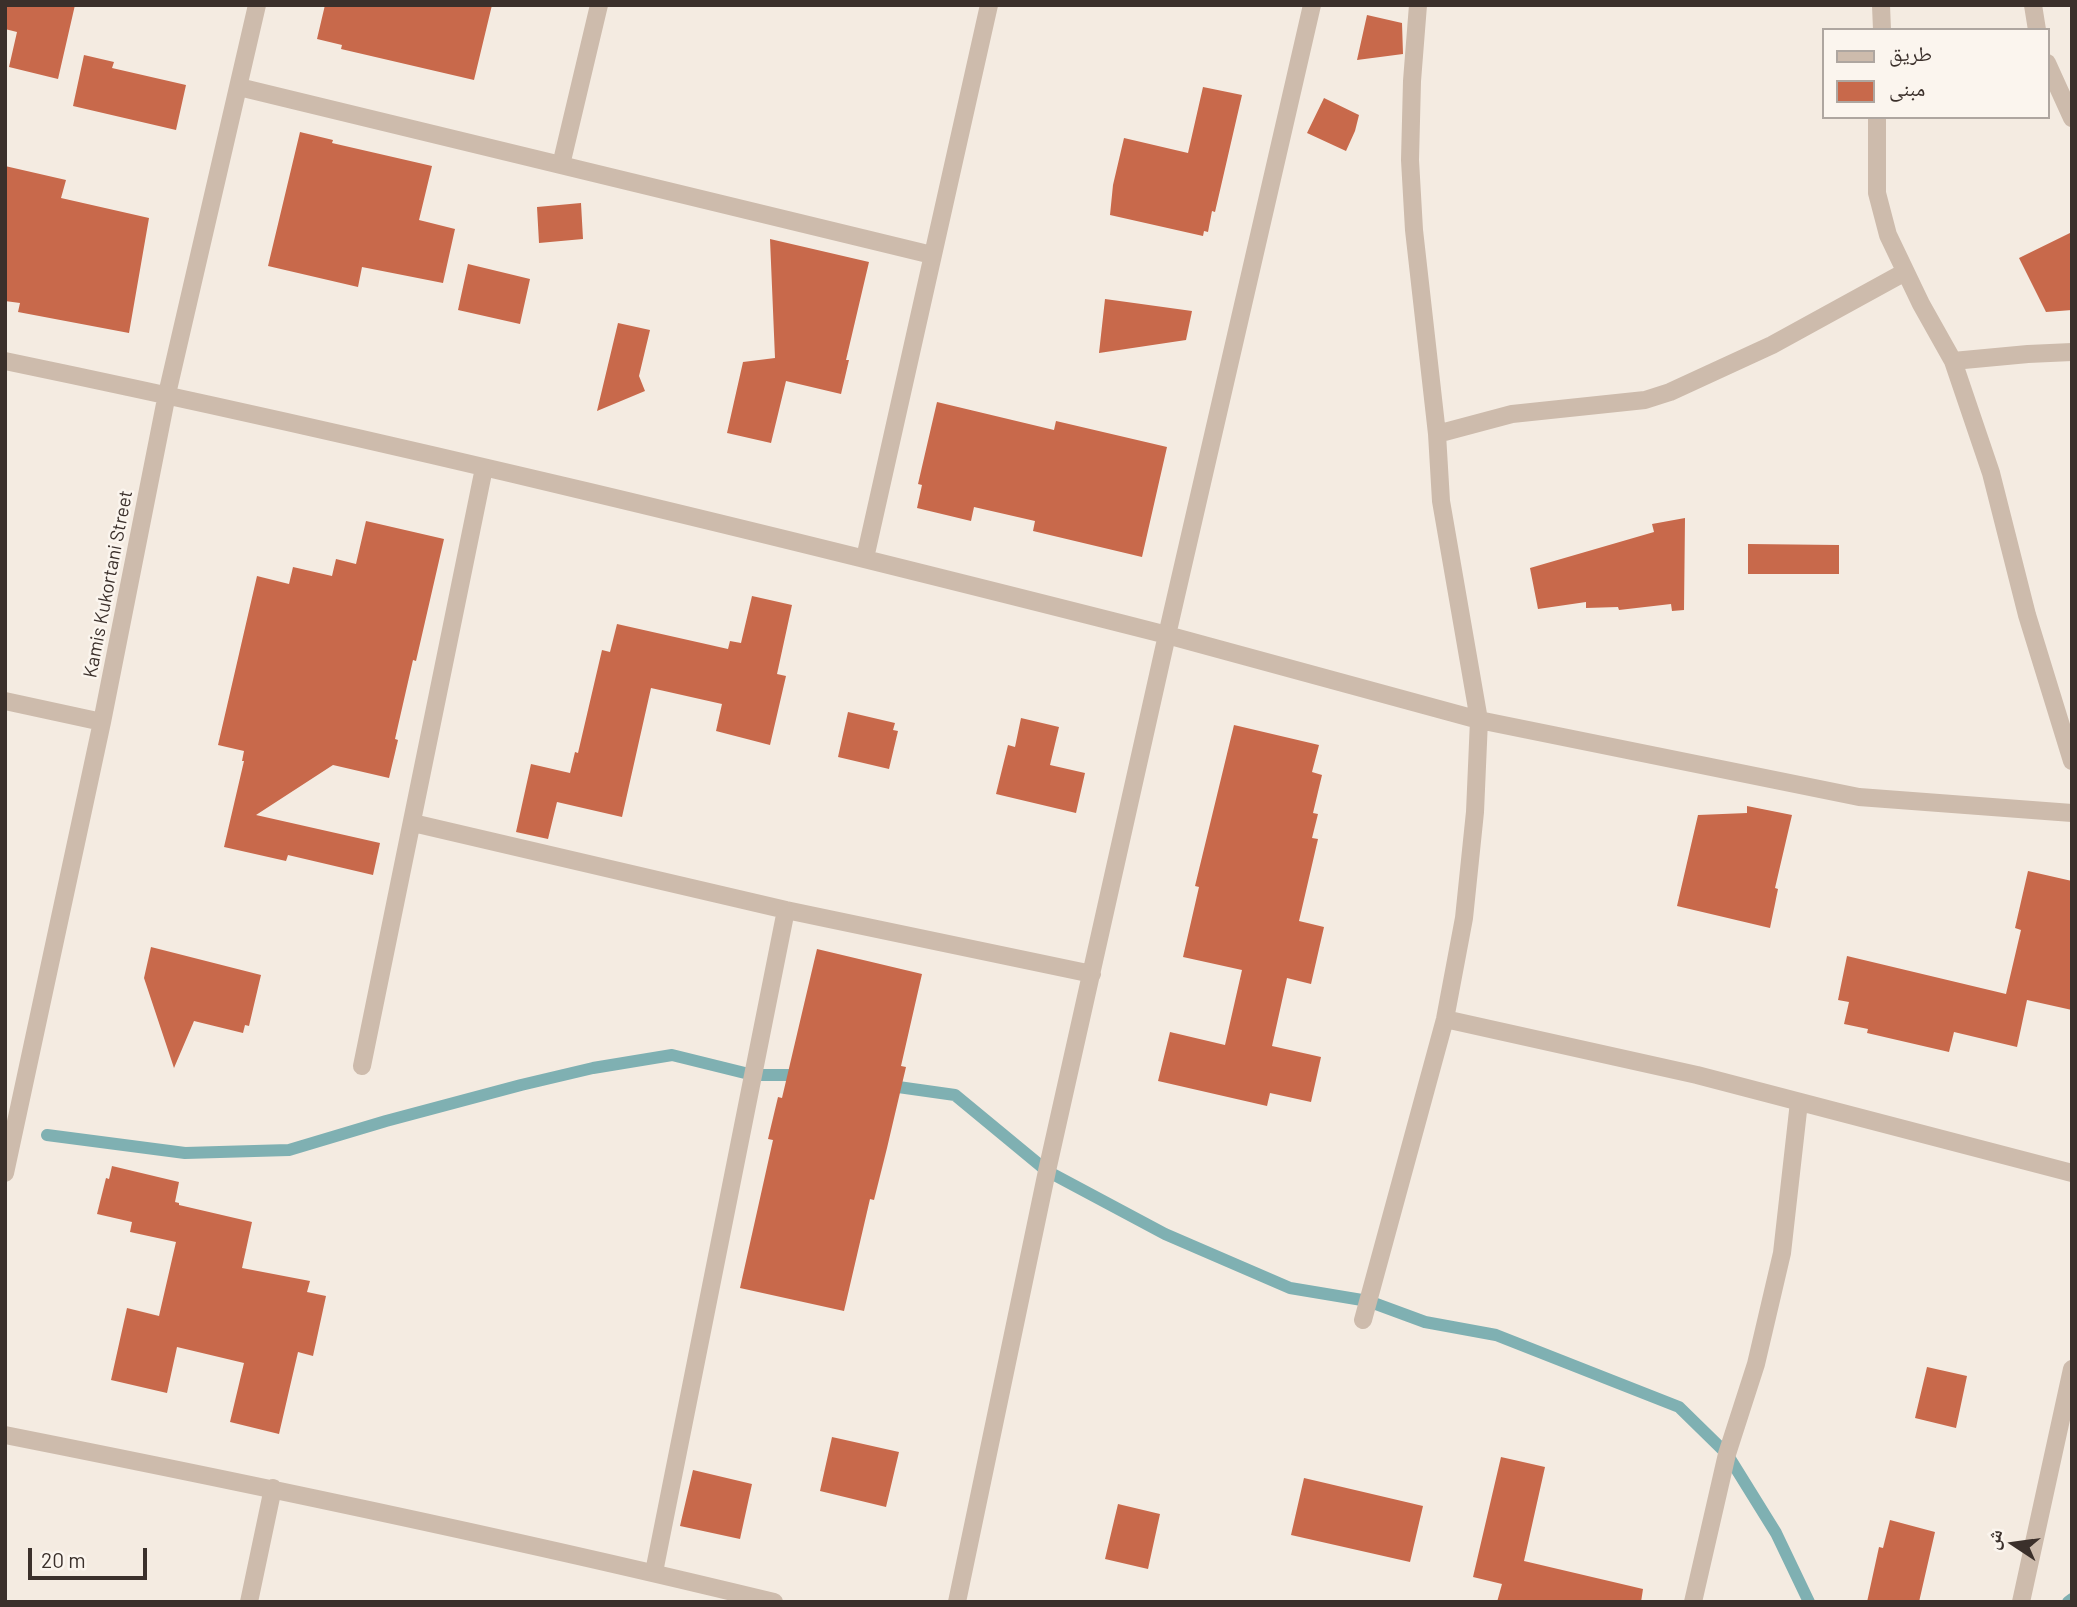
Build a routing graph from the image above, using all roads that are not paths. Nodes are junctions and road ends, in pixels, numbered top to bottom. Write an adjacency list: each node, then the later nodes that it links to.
1 (257, 5): 11 (street, Kamis Kukortani Street)
2 (599, 5): 14 (street)
3 (989, 5): 15 (street)
4 (1312, 5): 24 (street)
5 (1418, 5): 21 (street)
6 (1881, 5): 8 (street)
7 (2033, 5): 9 (street)
8 (1882, 28)
9 (2037, 28)
10 (2049, 67): 12 (street)
11 (239, 88): 14 (street); 20 (street, Kamis Kukortani Street)
12 (2072, 118)
13 (1877, 119): 16 (street)
14 (561, 165): 15 (street)
15 (932, 256): 23 (street)
16 (1905, 272): 19 (street); 21 (street)
17 (2072, 352): 19 (street)
18 (5, 361): 20 (street)
19 (1953, 361): 28 (street)
20 (167, 394): 22 (street); 27 (street, Kamis Kukortani Street)
21 (1437, 434): 26 (street)
22 (484, 468): 23 (street); 30 (street)
23 (865, 558): 24 (street)
24 (1167, 635): 26 (street); 32 (street)
25 (5, 701): 27 (street)
26 (1479, 720): 29 (street); 33 (street)
27 (102, 722): 36 (street, Kamis Kukortani Street)
28 (2070, 753)
29 (2072, 813)
30 (413, 823): 31 (street); 34 (street)
31 (786, 910): 32 (street); 42 (street)
32 (1092, 974): 45 (street)
33 (1445, 1019): 35 (street); 38 (street)
34 (362, 1066)
35 (1799, 1102): 37 (street); 46 (street)
36 (5, 1173)
37 (2072, 1173)
38 (1363, 1320)
39 (2072, 1369): 47 (street)
40 (5, 1435): 41 (street)
41 (273, 1488): 42 (street); 43 (street)
42 (653, 1572): 44 (street)
43 (249, 1602)
44 (774, 1602)
45 (957, 1602)
46 (1693, 1602)
47 (2021, 1602)

